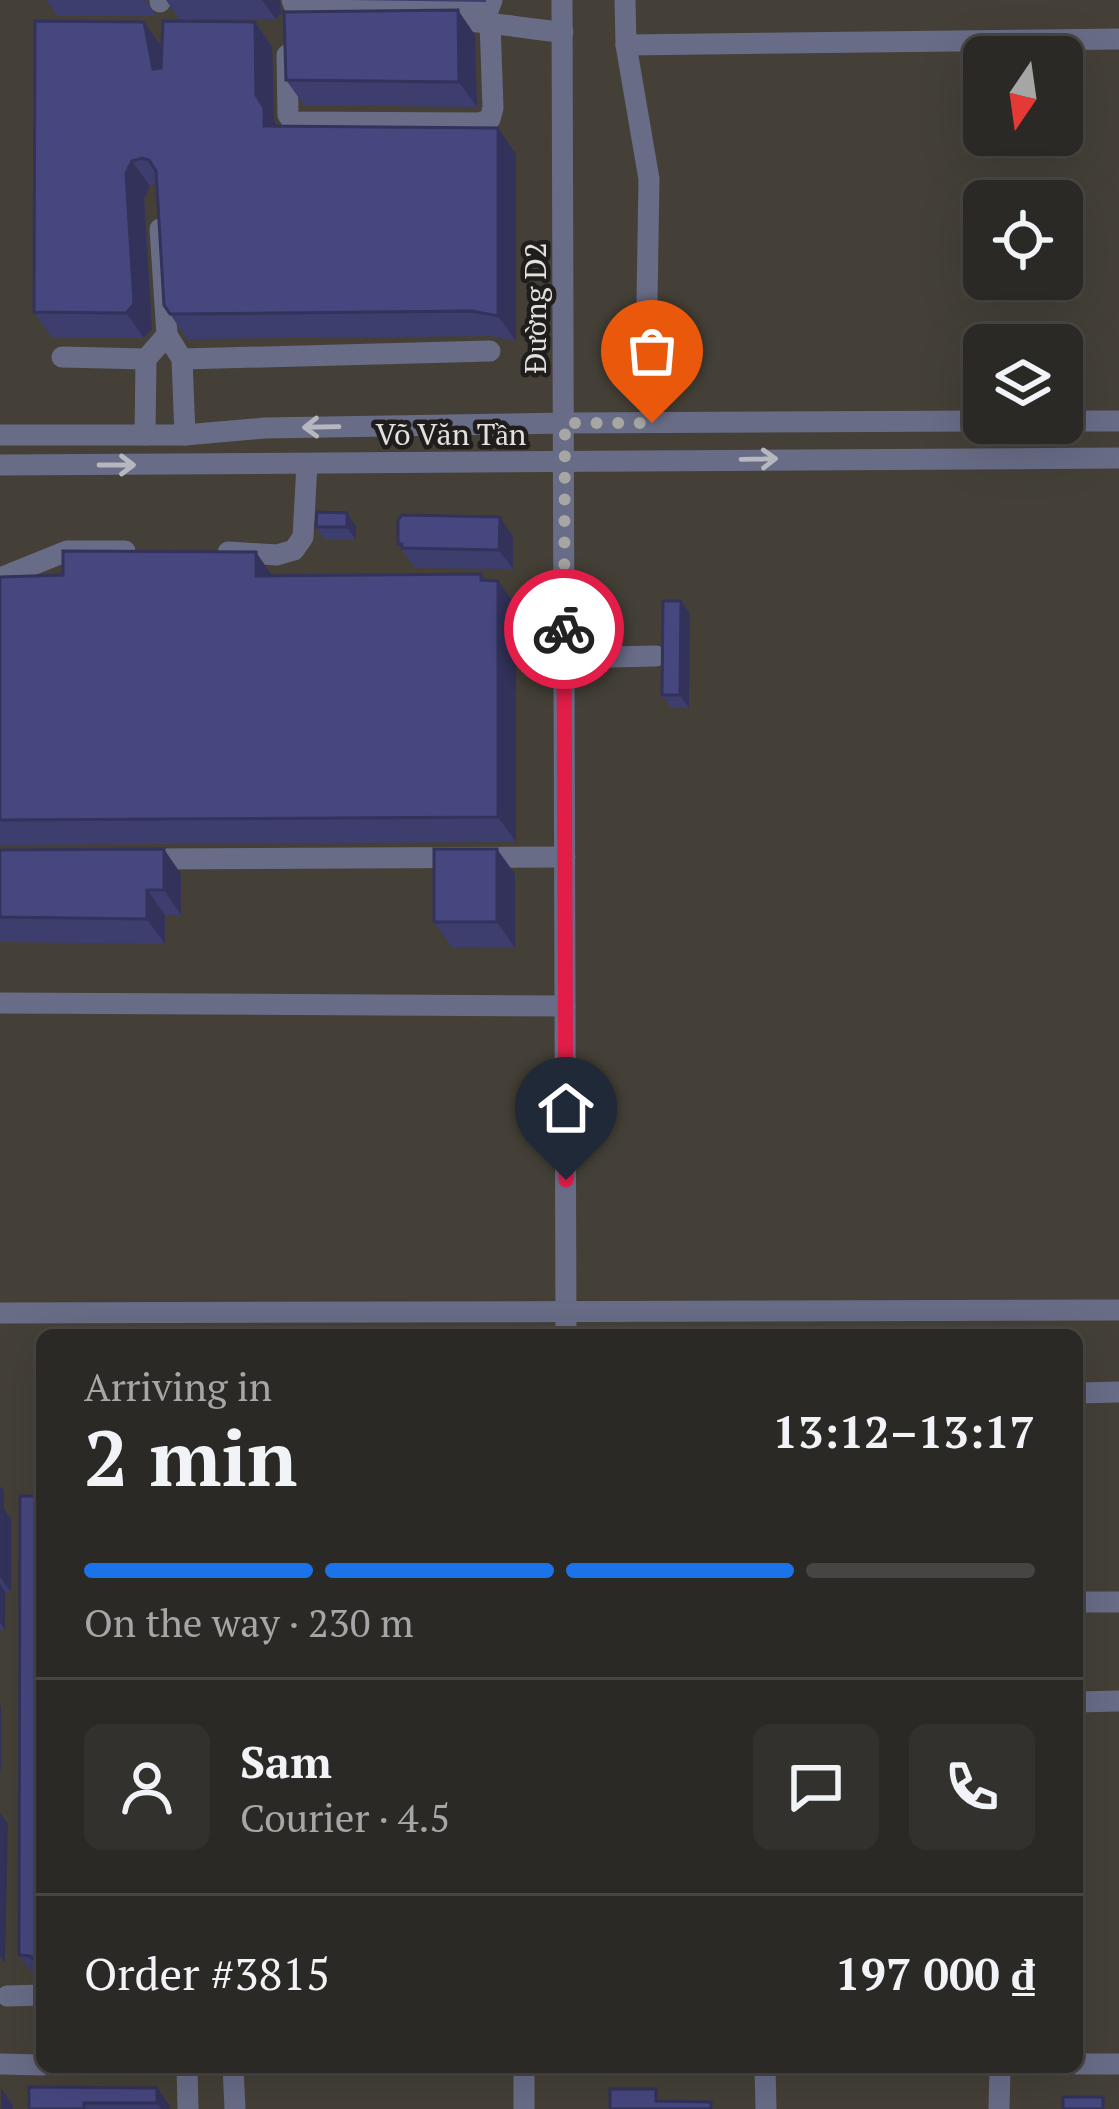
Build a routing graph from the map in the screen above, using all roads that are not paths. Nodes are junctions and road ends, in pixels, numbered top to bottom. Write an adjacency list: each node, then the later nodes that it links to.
1 (292, 0): 4 (street)
2 (562, 0): 5 (street, Đường D2)
3 (625, 0): 7 (street)
4 (491, 11): 4 (street); 5 (street)
5 (562, 32): 18 (street, Đường D2)
6 (1119, 39): 7 (street)
7 (626, 45): 9 (street)
8 (160, 212): 10 (street)
9 (647, 301)
10 (167, 335): 13 (street); 14 (street)
11 (490, 351): 14 (street)
12 (62, 357): 13 (street)
13 (146, 367): 14 (street); 20 (street)
14 (183, 367): 21 (street)
15 (1083, 421): 16 (street)
16 (1119, 421)
17 (963, 422): 18 (street, Võ Văn Tần)
18 (565, 423): 21 (street, Võ Văn Tần, one-way to 21); 23 (street, Đường D2)
19 (0, 435): 20 (street, Võ Văn Tần)
20 (145, 435): 21 (street, Võ Văn Tần)
21 (185, 435)
22 (1119, 458): 23 (street, Võ Văn Tần, one-way to 22)
23 (564, 463): 24 (street, Võ Văn Tần); 30 (street, Đường D2)
24 (307, 464): 25 (street, Võ Văn Tần, one-way to 24); 27 (street)
25 (0, 465)
26 (158, 552): 28 (street)
27 (203, 552)
28 (0, 578)
29 (656, 656): 30 (street)
30 (564, 658): 31 (street, Đường D2)
31 (565, 857): 32 (street); 34 (street, Đường D2)
32 (118, 860)
33 (0, 1003): 34 (street)
34 (565, 1006): 38 (street, Đường D2)
35 (900, 1310): 36 (street); 38 (street); 42 (street)
36 (952, 1310): 37 (street); 43 (street)
37 (1119, 1310)
38 (566, 1311): 40 (street); 41 (street, Đường D2)
39 (0, 1313): 40 (street)
40 (248, 1324)
41 (566, 1329)
42 (900, 1329)
43 (952, 1329)
44 (1119, 1392): 45 (street)
45 (1083, 1393)
46 (1083, 1602): 47 (street)
47 (1119, 1602)
48 (1119, 1701): 49 (street)
49 (1083, 1702)
50 (36, 1995): 51 (street)
51 (7, 1996)
52 (1083, 2064): 53 (street)
53 (1119, 2064)
54 (0, 2065): 55 (street)
55 (36, 2065)
56 (188, 2073): 61 (street)
57 (233, 2073): 62 (street)
58 (524, 2073): 63 (street)
59 (765, 2073): 64 (street)
60 (1000, 2073): 65 (street)
61 (188, 2109)
62 (235, 2109)
63 (524, 2109)
64 (766, 2109)
65 (999, 2109)

